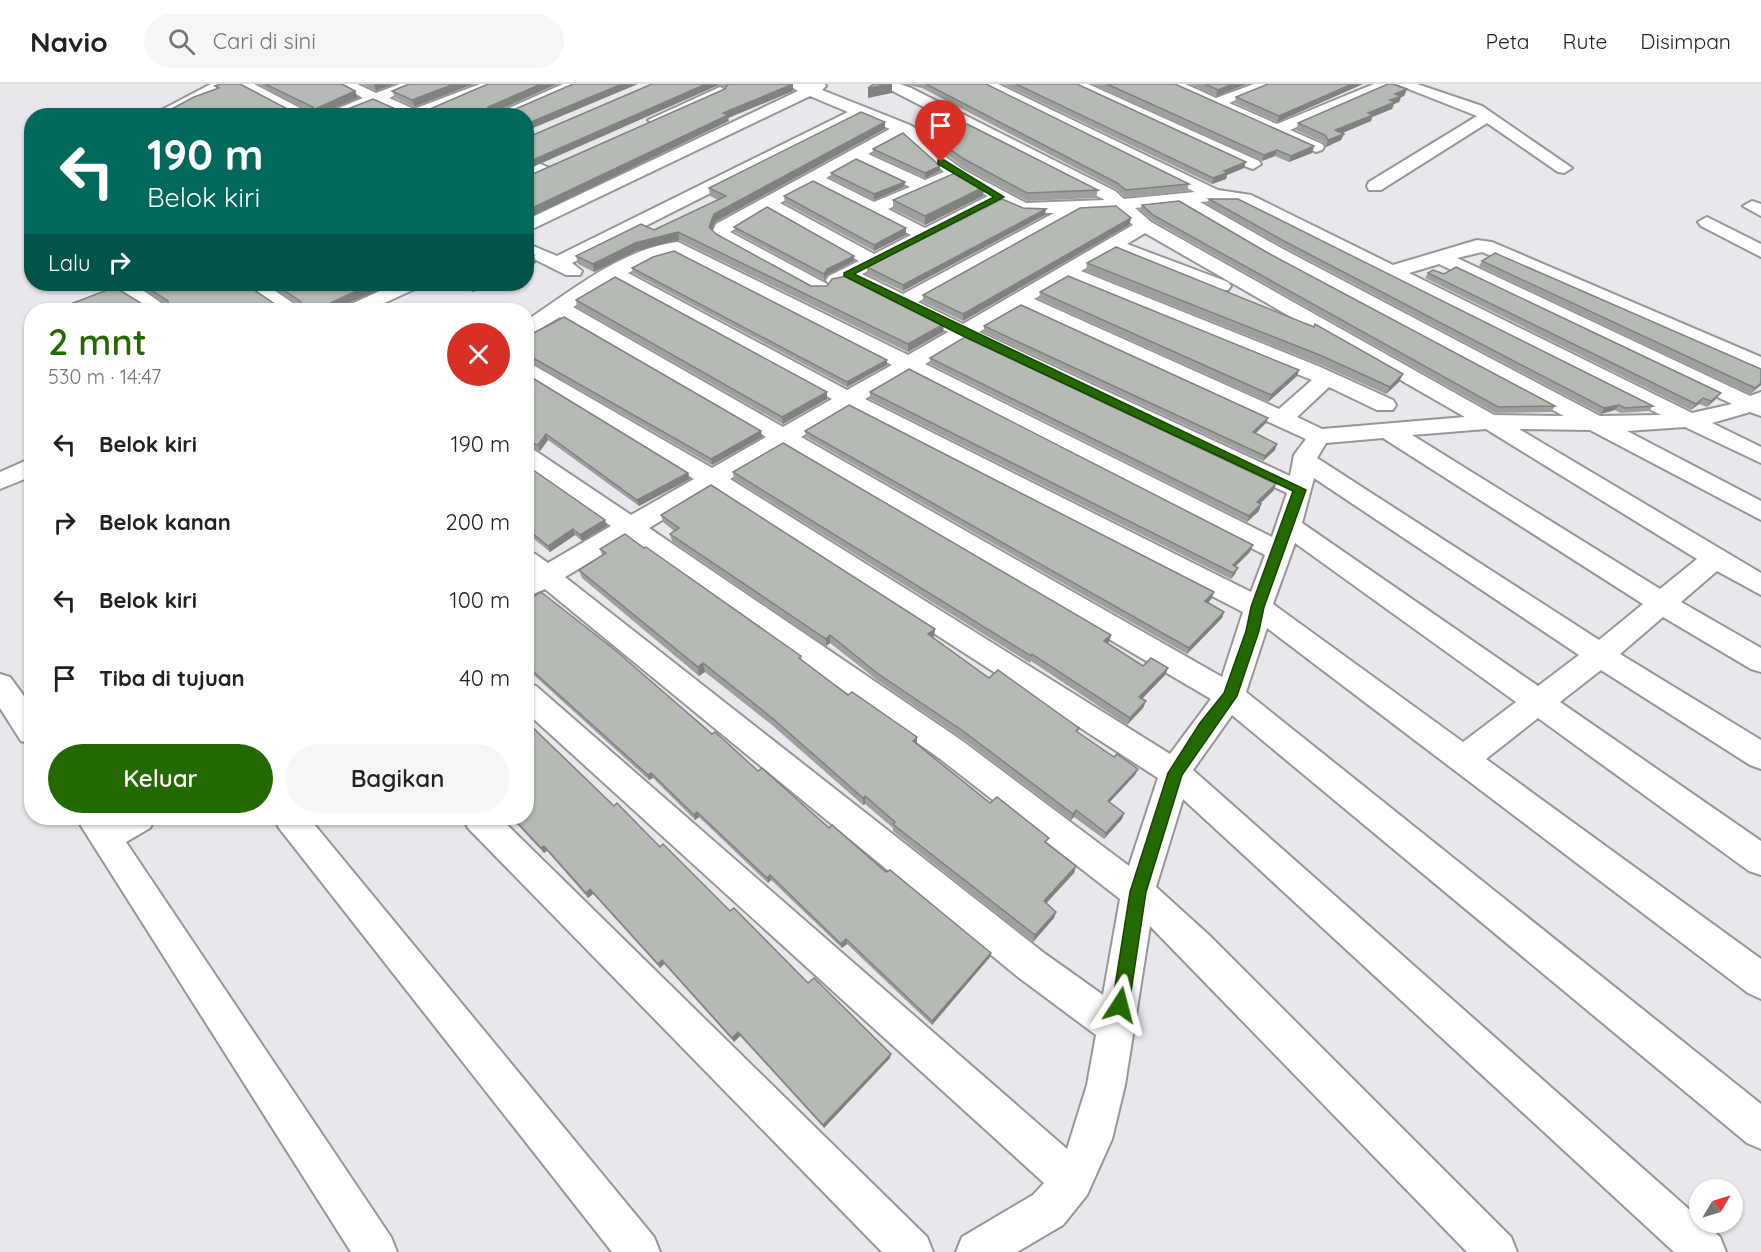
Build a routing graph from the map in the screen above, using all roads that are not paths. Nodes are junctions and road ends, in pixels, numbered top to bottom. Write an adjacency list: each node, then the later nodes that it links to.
1 (222, 84): 20 (street)
2 (243, 84): 23 (street)
3 (345, 84): 18 (street)
4 (413, 84): 18 (street)
5 (493, 84): 26 (street)
6 (576, 84): 27 (street)
7 (886, 84): 16 (street)
8 (924, 84): 16 (street)
9 (986, 84): 47 (street)
10 (1076, 84): 37 (street)
11 (1173, 84): 19 (street)
12 (1267, 84): 19 (street)
13 (1387, 84): 33 (street)
14 (1403, 84): 30 (street)
15 (808, 86): 28 (street); 29 (street)
16 (906, 91): 51 (street)
17 (724, 94): 29 (street); 32 (street)
18 (376, 98): 24 (street); 25 (street)
19 (1216, 103): 33 (street)
20 (183, 104): 21 (street); 22 (street)
21 (174, 108)
22 (190, 108)
23 (292, 108)
24 (349, 108)
25 (398, 108)
26 (432, 108)
27 (518, 108)
28 (861, 111): 31 (street); 63 (street)
29 (761, 114): 46 (street)
30 (1489, 115): 39 (street); 45 (street)
31 (904, 128): 35 (street); 41 (street)
32 (637, 129)
33 (1277, 130): 34 (street)
34 (1316, 147)
35 (856, 155): 43 (street); 44 (street)
36 (565, 162): 40 (street)
37 (1253, 164)
38 (534, 168): 40 (street)
39 (1564, 168)
40 (544, 172): 42 (street); 46 (street)
41 (956, 173): 44 (street); 48 (street)
42 (534, 176)
43 (813, 178): 50 (street); 52 (street)
44 (923, 186): 52 (street)
45 (1375, 186)
46 (595, 194): 55 (street)
47 (1216, 196): 49 (street); 64 (street)
48 (1000, 197): 53 (street); 57 (street)
49 (1181, 199): 51 (street); 93 (street)
50 (767, 202): 62 (street); 69 (street)
51 (1120, 204): 53 (street); 56 (street)
52 (873, 208): 57 (street)
53 (1077, 208): 74 (street)
54 (1707, 222): 59 (street)
55 (534, 223)
56 (1145, 226): 58 (street); 80 (street)
57 (925, 235): 62 (street)
58 (1114, 246): 66 (street); 80 (street)
59 (1761, 251)
60 (534, 252): 63 (street)
61 (1442, 258): 64 (street); 83 (street); 88 (street)
62 (873, 261): 67 (street)
63 (557, 263): 68 (street)
64 (1392, 272): 91 (street)
65 (616, 273): 68 (street); 78 (street); 87 (street)
66 (1068, 273): 73 (street); 86 (street)
67 (847, 274): 69 (street); 74 (street)
68 (598, 284): 79 (street)
69 (820, 288): 78 (street)
70 (132, 291): 75 (street)
71 (278, 291): 76 (street)
72 (395, 291): 77 (street)
73 (1020, 301): 82 (street); 90 (street)
74 (903, 302): 82 (street)
75 (150, 303)
76 (287, 303)
77 (369, 303)
78 (788, 304): 84 (street)
79 (560, 308): 81 (street); 95 (street)
80 (1299, 315): 92 (street)
81 (534, 326)
82 (965, 333): 84 (street); 102 (street)
83 (1761, 364)
84 (909, 365): 87 (street); 105 (street)
85 (534, 372): 100 (street)
86 (1325, 379): 89 (street); 90 (street)
87 (849, 400): 95 (street); 110 (street)
88 (1758, 404): 91 (street)
89 (1386, 417): 92 (street); 94 (street); 109 (street)
90 (1282, 419): 94 (street)
91 (1690, 420): 93 (street); 96 (street)
92 (1490, 422): 93 (street); 106 (street)
93 (1596, 424): 103 (street)
94 (1319, 436): 98 (street)
95 (783, 439): 100 (street); 114 (street)
96 (1761, 456)
97 (534, 460): 104 (street)
98 (1305, 461): 102 (street); 111 (street)
99 (24, 470): 101 (street)
100 (712, 480): 104 (street); 120 (street)
101 (0, 482)
102 (1300, 490): 105 (street)
103 (1761, 512)
104 (631, 527): 107 (street); 125 (street)
105 (1284, 539): 110 (street); 116 (street)
106 (1714, 559): 108 (street); 109 (street)
107 (534, 575): 127 (street)
108 (1761, 585)
109 (1660, 602): 111 (street); 112 (street)
110 (1258, 607): 114 (street); 119 (street)
111 (1600, 655): 116 (street); 118 (street)
112 (1761, 661)
113 (0, 685): 117 (street)
114 (1230, 696): 120 (street); 128 (street)
115 (534, 701): 129 (street)
116 (1537, 703): 119 (street); 124 (street)
117 (24, 720)
118 (1761, 756)
119 (1465, 758): 126 (street)
120 (1175, 773): 125 (street); 135 (street)
121 (296, 825): 131 (street)
122 (486, 825): 132 (street)
123 (99, 827): 130 (street)
124 (1761, 860)
125 (1138, 892): 127 (street); 134 (street)
126 (1761, 981)
127 (1117, 1028): 129 (street)
128 (1761, 1129)
129 (1074, 1181): 133 (street)
130 (376, 1252)
131 (639, 1252)
132 (912, 1252)
133 (977, 1252)
134 (1496, 1252)
135 (1705, 1252)

